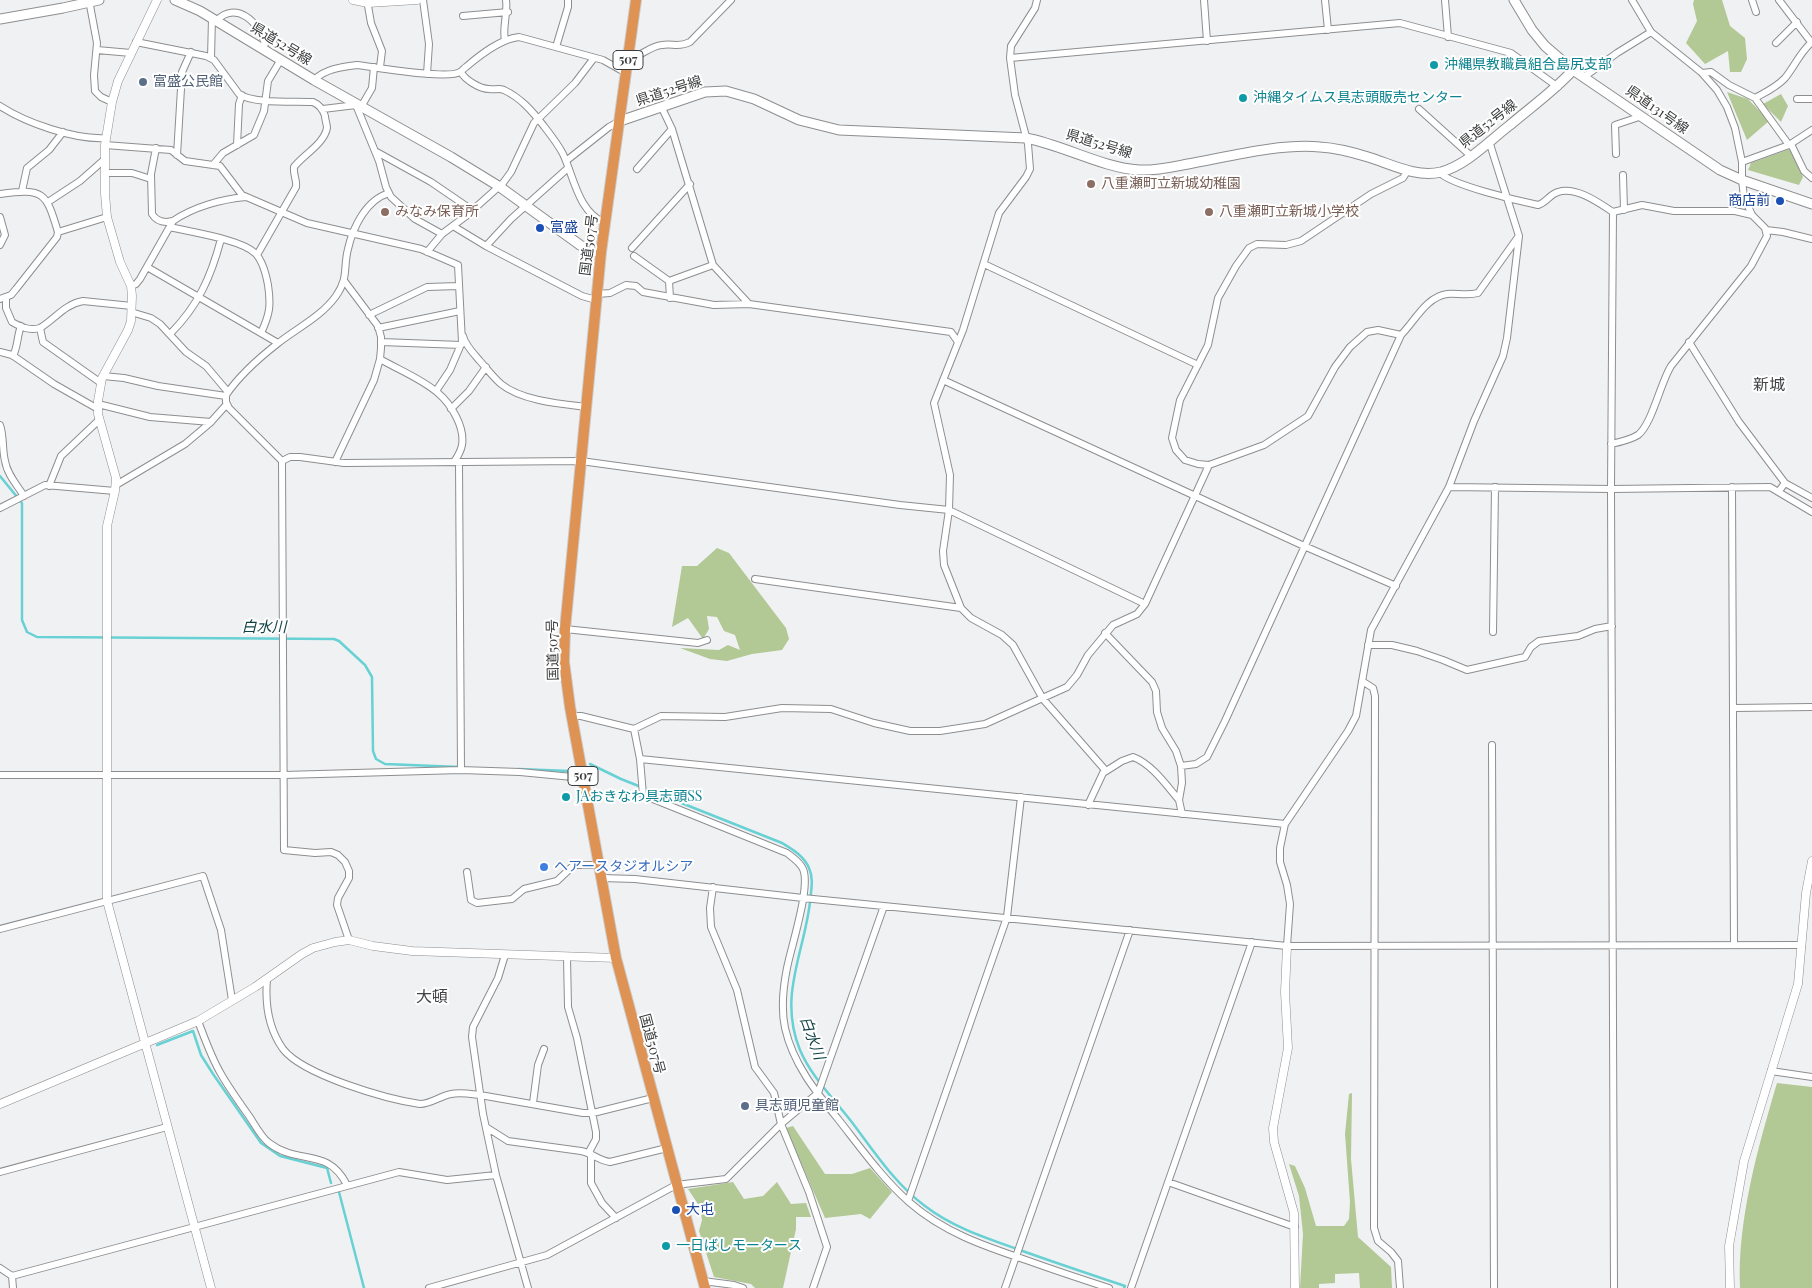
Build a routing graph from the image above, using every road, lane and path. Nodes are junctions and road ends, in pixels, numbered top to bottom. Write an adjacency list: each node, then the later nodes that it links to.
1 (99, 0): 19 (main road)
2 (156, 0): 32 (street)
3 (175, 0): 25 (main road, 県道52号線)
4 (352, 0): 20 (street)
5 (417, 0): 20 (street)
6 (422, 0): 50 (street)
7 (506, 0): 21 (street)
8 (568, 0): 35 (street)
9 (636, 0): 43 (highway, 国道507号 / 507)
10 (731, 0): 43 (street)
11 (1038, 0): 42 (street)
12 (1204, 0): 31 (street)
13 (1326, 0): 27 (street)
14 (1445, 0): 29 (street)
15 (1514, 0): 46 (main road, 県道131号線)
16 (1632, 0): 28 (street)
17 (1752, 0): 22 (street)
18 (1779, 0): 26 (street)
19 (89, 1): 24 (main road); 37 (street)
20 (367, 2): 45 (street)
21 (508, 12): 23 (street); 30 (street)
22 (1756, 12)
23 (463, 16)
24 (0, 19)
25 (214, 20): 36 (main road, 県道52号線); 36 (street); 40 (street)
26 (1797, 22): 33 (street); 34 (street)
27 (1328, 30): 29 (street); 31 (street)
28 (1650, 32): 49 (street); 51 (street)
29 (1448, 38): 53 (street)
30 (505, 40): 35 (street); 47 (street)
31 (1208, 41): 42 (street)
32 (136, 42): 38 (street); 39 (street)
33 (1812, 42): 55 (street)
34 (1776, 43)
35 (556, 47): 41 (street)
36 (262, 49): 44 (main road, 県道52号線)
37 (97, 50): 39 (street); 59 (street)
38 (191, 52): 40 (street); 79 (street)
39 (130, 53): 59 (street)
40 (211, 58): 54 (street)
41 (594, 58): 48 (street); 66 (street)
42 (1010, 58): 71 (street)
43 (628, 59): 48 (highway, 国道507号 / 507)
44 (280, 60): 52 (main road, 県道52号線); 58 (street)
45 (377, 67): 50 (street); 52 (street); 61 (street)
46 (1573, 70): 51 (main road, 県道131号線); 53 (main road, 県道52号線)
47 (460, 72): 50 (street); 66 (street)
48 (626, 73): 67 (highway, 国道507号 / 507)
49 (1702, 73): 55 (street); 83 (street)
50 (427, 74)
51 (1584, 77): 65 (main road, 県道131号線)
52 (314, 80): 61 (main road, 県道52号線)
53 (1558, 86): 73 (main road, 県道52号線)
54 (242, 95): 58 (street); 74 (street)
55 (1755, 98): 75 (street)
56 (1796, 99): 57 (street)
57 (1812, 99)
58 (265, 100): 63 (street); 74 (street)
59 (112, 102): 72 (street)
60 (0, 106): 70 (street)
61 (359, 106): 63 (street); 77 (street); 95 (main road, 県道52号線)
62 (661, 106): 67 (main road, 県道52号線); 68 (street); 71 (main road, 県道52号線)
63 (323, 109): 107 (street)
64 (1419, 109): 80 (street)
65 (1642, 116): 78 (street); 93 (main road, 県道131号線)
66 (538, 118): 82 (street); 95 (street)
67 (620, 121): 82 (street); 111 (highway, 国道507号 / 507)
68 (672, 129): 86 (street); 94 (street)
69 (1812, 130): 75 (street)
70 (63, 132): 72 (street); 96 (street)
71 (1026, 138): 87 (main road, 県道52号線); 126 (street)
72 (105, 141): 76 (street); 81 (street)
73 (1489, 141): 80 (main road, 県道52号線); 100 (street)
74 (237, 145): 84 (street)
75 (1790, 145): 83 (street); 91 (street)
76 (156, 148): 79 (street); 92 (street)
77 (375, 151): 98 (street); 104 (street)
78 (1616, 154)
79 (177, 155): 84 (street)
80 (1471, 156): 88 (main road, 県道52号線)
81 (105, 159): 89 (street); 101 (street)
82 (566, 161): 85 (street)
83 (1742, 162): 93 (street)
84 (213, 165): 99 (street)
85 (568, 168): 103 (street); 111 (street)
86 (637, 169)
87 (1408, 170): 88 (main road, 県道52号線); 156 (street)
88 (1440, 172): 100 (street)
89 (105, 173): 92 (street); 110 (street)
90 (1623, 175): 105 (street)
91 (1812, 178)
92 (151, 179): 112 (street)
93 (1742, 180): 102 (main road, 県道131号線); 108 (street)
94 (690, 184): 127 (street); 129 (street)
95 (500, 187): 103 (main road, 県道52号線); 104 (street)
96 (22, 191): 97 (street); 101 (street)
97 (0, 194)
98 (389, 194): 116 (street); 117 (street)
99 (246, 197): 107 (street); 112 (street)
100 (1508, 198): 106 (street); 118 (street)
101 (48, 202): 115 (street)
102 (1812, 204)
103 (525, 206): 122 (street); 124 (main road, 県道52号線)
104 (472, 210): 113 (street)
105 (1624, 210): 106 (street); 108 (street)
106 (1613, 212): 169 (street)
107 (282, 213): 116 (street); 125 (street)
108 (1752, 216): 114 (street)
109 (0, 217): 121 (street)
110 (107, 217): 115 (street); 131 (street)
111 (605, 223): 124 (highway, 国道507号 / 507)
112 (171, 224): 119 (street); 128 (street)
113 (453, 226): 117 (street); 122 (street)
114 (1766, 230): 120 (street); 150 (street)
115 (58, 232): 136 (street)
116 (354, 233): 123 (street); 130 (street)
117 (442, 234): 123 (street)
118 (1519, 236): 147 (street); 177 (street)
119 (221, 239): 125 (street); 134 (street)
120 (1812, 239)
121 (0, 245)
122 (486, 246): 133 (street)
123 (426, 252): 132 (street)
124 (601, 252): 133 (highway, 国道507号 / 507)
125 (257, 255): 145 (street)
126 (984, 264): 149 (street); 156 (street)
127 (713, 265): 129 (street); 137 (street)
128 (147, 267): 131 (street); 134 (street)
129 (669, 281): 135 (street)
130 (345, 282): 140 (street); 151 (street)
131 (131, 286): 138 (street)
132 (458, 286): 139 (street); 140 (street)
133 (597, 297): 135 (street); 164 (highway, 国道507号 / 507)
134 (199, 298): 145 (street); 146 (street)
135 (670, 298): 137 (street)
136 (2, 299): 141 (street)
137 (749, 304): 149 (street)
138 (131, 309): 142 (street); 146 (street); 158 (street)
139 (460, 311): 143 (street); 144 (street)
140 (369, 315): 143 (street)
141 (21, 326): 142 (street); 154 (street)
142 (40, 328): 158 (street)
143 (378, 328): 148 (street)
144 (462, 330): 152 (street); 157 (street)
145 (261, 333): 151 (street)
146 (170, 334): 161 (street)
147 (1401, 335): 174 (street); 189 (street)
148 (381, 342): 152 (street); 155 (street)
149 (958, 342): 159 (street)
150 (1689, 342): 169 (street); 175 (street)
151 (278, 343): 161 (street)
152 (462, 345): 160 (street)
153 (0, 352): 154 (street)
154 (13, 356): 163 (street)
155 (380, 360): 160 (street); 172 (street)
156 (1198, 365): 174 (street)
157 (486, 367): 164 (street); 165 (street)
158 (102, 379): 161 (street); 163 (street)
159 (943, 380): 184 (street); 187 (street)
160 (436, 391): 165 (street)
161 (227, 394): 162 (street)
162 (227, 404): 167 (street); 170 (street)
163 (98, 406): 166 (street); 167 (street)
164 (587, 407): 171 (highway, 国道507号 / 507)
165 (451, 409): 173 (street)
166 (99, 420): 176 (street); 180 (street)
167 (211, 422): 180 (street)
168 (0, 425): 183 (street)
169 (1612, 444): 181 (street)
170 (282, 461): 172 (street); 213 (street)
171 (581, 461): 173 (street); 187 (street); 195 (highway, 国道507号 / 507)
172 (335, 462): 173 (street)
173 (456, 462): 209 (street)
174 (1208, 465): 184 (street)
175 (1785, 483): 182 (street); 185 (street)
176 (49, 486): 180 (street); 183 (street)
177 (1449, 487): 178 (street); 191 (street)
178 (1495, 487): 181 (street); 196 (street)
179 (1732, 487): 181 (street); 182 (street); 203 (street)
180 (116, 488): 212 (street)
181 (1611, 489): 194 (street)
182 (1779, 491): 188 (street)
183 (24, 496): 186 (street)
184 (1195, 496): 189 (street); 192 (street)
185 (1812, 498)
186 (0, 508)
187 (949, 510): 192 (street); 193 (street)
188 (1812, 512)
189 (1304, 546): 191 (street); 208 (street)
190 (755, 579): 193 (street)
191 (1396, 586): 199 (street)
192 (1145, 604): 197 (street)
193 (961, 608): 201 (street)
194 (1612, 626): 199 (street); 233 (street)
195 (565, 629): 198 (street); 204 (highway, 国道507号 / 507)
196 (1492, 632)
197 (1105, 633): 201 (street); 208 (street)
198 (707, 640)
199 (1368, 645): 200 (street)
200 (1362, 681): 219 (street); 237 (street)
201 (1043, 699): 205 (street); 210 (street)
202 (1812, 707): 203 (street)
203 (1734, 708): 234 (street)
204 (572, 716): 205 (street); 214 (highway, 国道507号 / 507)
205 (634, 729): 207 (street)
206 (1492, 745): 238 (street)
207 (640, 759): 215 (street); 225 (street)
208 (1181, 766): 216 (street)
209 (461, 770): 213 (street); 214 (street)
210 (1106, 771): 216 (street); 217 (street)
211 (0, 775): 212 (street)
212 (106, 775): 213 (street); 226 (street)
213 (284, 775): 231 (street)
214 (584, 778): 221 (highway, 国道507号 / 507)
215 (1021, 797): 217 (street); 228 (street)
216 (1179, 800): 218 (street)
217 (1088, 805): 218 (street)
218 (1182, 814): 219 (street)
219 (1285, 824): 236 (street)
220 (1812, 861): 235 (street)
221 (599, 865): 222 (street); 223 (highway, 国道507号 / 507)
222 (467, 872)
223 (601, 878): 224 (street); 241 (highway, 国道507号 / 507)
224 (713, 888): 225 (street); 255 (street)
225 (803, 898): 227 (street); 249 (street)
226 (107, 901): 229 (street); 243 (street); 245 (street)
227 (884, 906): 228 (street); 249 (street)
228 (1007, 917): 230 (street); 265 (street)
229 (0, 929)
230 (1130, 930): 232 (street); 269 (street)
231 (349, 940): 239 (street); 242 (street)
232 (1252, 942): 236 (street); 262 (street)
233 (1614, 945): 234 (street); 238 (street); 286 (street)
234 (1734, 945): 235 (street)
235 (1802, 945): 247 (street)
236 (1286, 946): 237 (street); 268 (street)
237 (1374, 946): 238 (street); 284 (street)
238 (1493, 946): 285 (street)
239 (505, 955): 240 (street); 250 (street)
240 (567, 957): 241 (street); 254 (street)
241 (616, 958): 251 (highway, 国道507号 / 507)
242 (266, 979): 243 (street); 250 (street)
243 (232, 1000): 244 (street)
244 (198, 1021): 245 (street); 263 (street)
245 (145, 1043): 253 (street); 256 (street)
246 (544, 1048): 252 (street)
247 (1771, 1071): 248 (street); 287 (street)
248 (1812, 1077)
249 (818, 1093): 255 (street); 265 (street)
250 (480, 1095): 252 (street); 257 (street)
251 (653, 1098): 254 (street); 258 (highway, 国道507号 / 507)
252 (533, 1103): 254 (street)
253 (0, 1104)
254 (593, 1113): 259 (street)
255 (781, 1124): 264 (street); 279 (street)
256 (168, 1127): 260 (street); 267 (street)
257 (486, 1127): 259 (street); 261 (street)
258 (667, 1148): 259 (street); 264 (highway, 国道507号 / 507)
259 (590, 1153): 266 (street)
260 (0, 1172)
261 (496, 1175): 263 (street); 270 (street)
262 (1168, 1182): 268 (street); 282 (street)
263 (347, 1185): 267 (street)
264 (676, 1185): 266 (street); 273 (highway, 国道507号 / 507)
265 (908, 1201): 269 (street)
266 (616, 1218): 270 (street)
267 (194, 1226): 272 (street); 275 (street)
268 (1295, 1227): 283 (street)
269 (1016, 1257): 280 (street); 281 (street)
270 (521, 1263): 276 (street); 277 (street)
271 (0, 1268): 272 (street)
272 (12, 1276): 274 (street)
273 (704, 1285): 278 (street)
274 (12, 1288)
275 (211, 1288)
276 (430, 1288)
277 (528, 1288)
278 (743, 1288)
279 (813, 1288)
280 (1005, 1288)
281 (1109, 1288)
282 (1131, 1288)
283 (1295, 1288)
284 (1400, 1288)
285 (1494, 1288)
286 (1614, 1288)
287 (1730, 1288)

